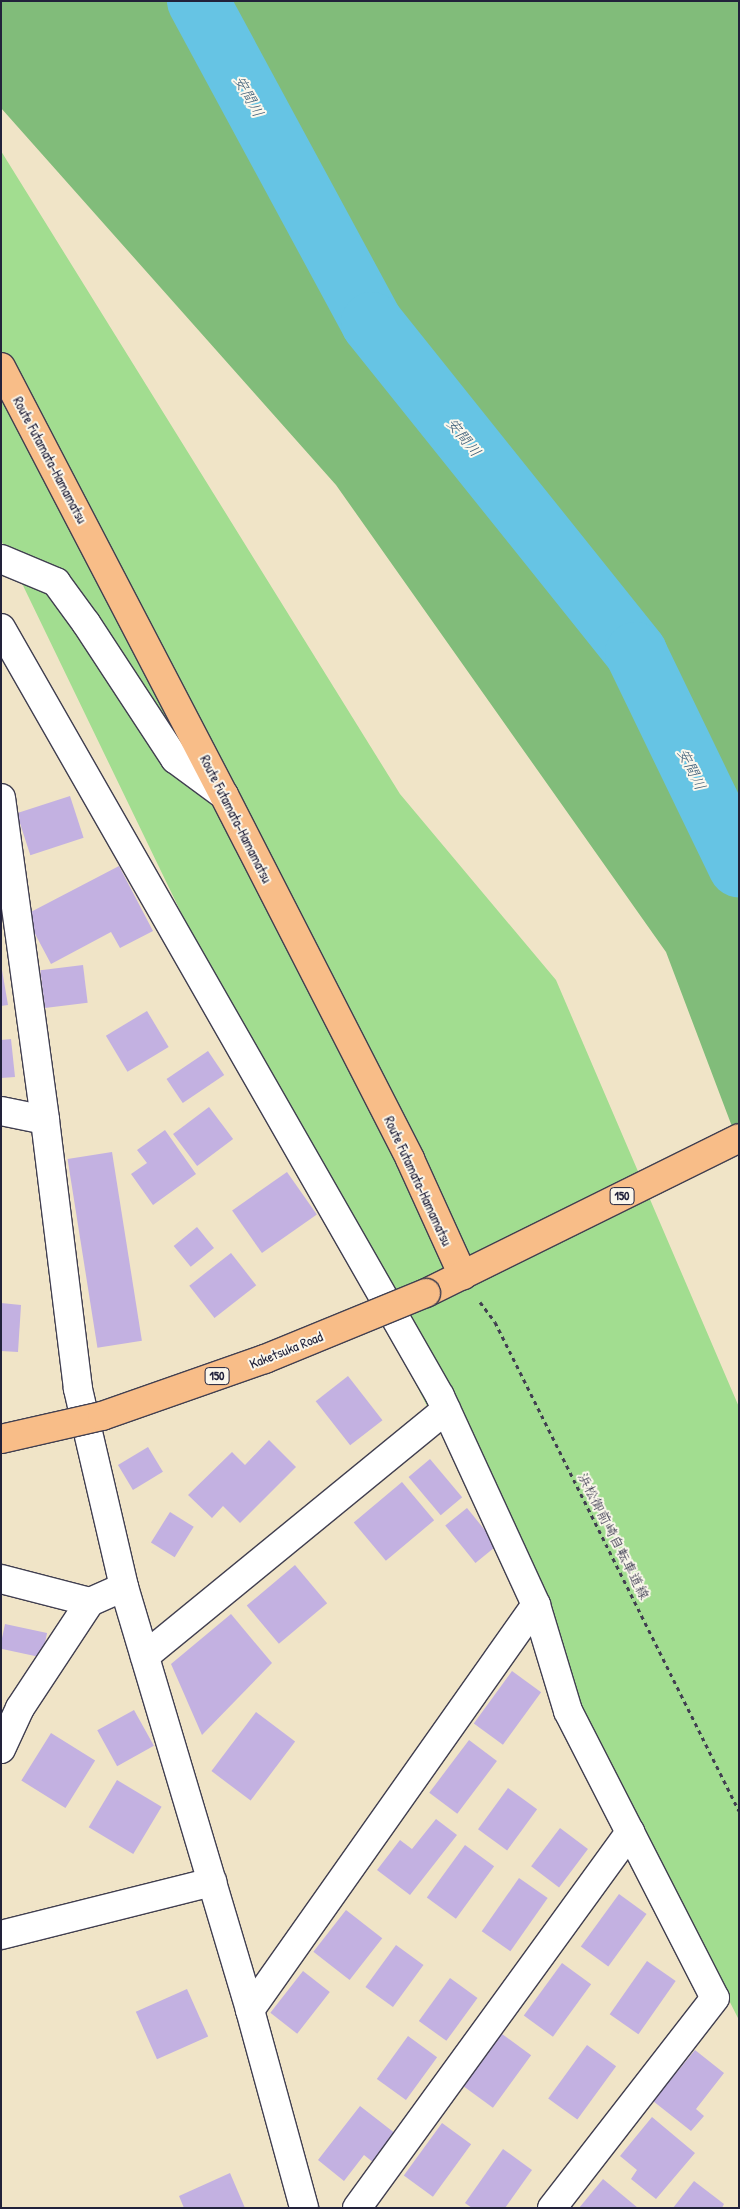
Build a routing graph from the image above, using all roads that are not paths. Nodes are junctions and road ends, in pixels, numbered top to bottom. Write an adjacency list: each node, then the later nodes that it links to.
1 (1, 367): 4 (main road, Route Futamata-Hamamatsu)
2 (1, 559): 4 (street)
3 (1, 628): 10 (street)
4 (224, 795): 9 (main road, Route Futamata-Hamamatsu)
5 (1, 798): 7 (street)
6 (1, 1112): 7 (street)
7 (45, 1120): 13 (street)
8 (739, 1138): 9 (main road, Kaketsuka Road / 150)
9 (463, 1276): 11 (main road, Kaketsuka Road / 150, bridge)
10 (446, 1410): 15 (street); 16 (street)
11 (1, 1439)
12 (1, 1579): 14 (street)
13 (124, 1587): 14 (street); 16 (street)
14 (90, 1602): 17 (street)
15 (536, 1605): 18 (street); 21 (street)
16 (145, 1656): 19 (street)
17 (1, 1749)
18 (630, 1832): 23 (street); 24 (street)
19 (212, 1882): 20 (street); 21 (street)
20 (1, 1935)
21 (250, 2010): 22 (street)
22 (304, 2208)
23 (357, 2208)
24 (552, 2208)

